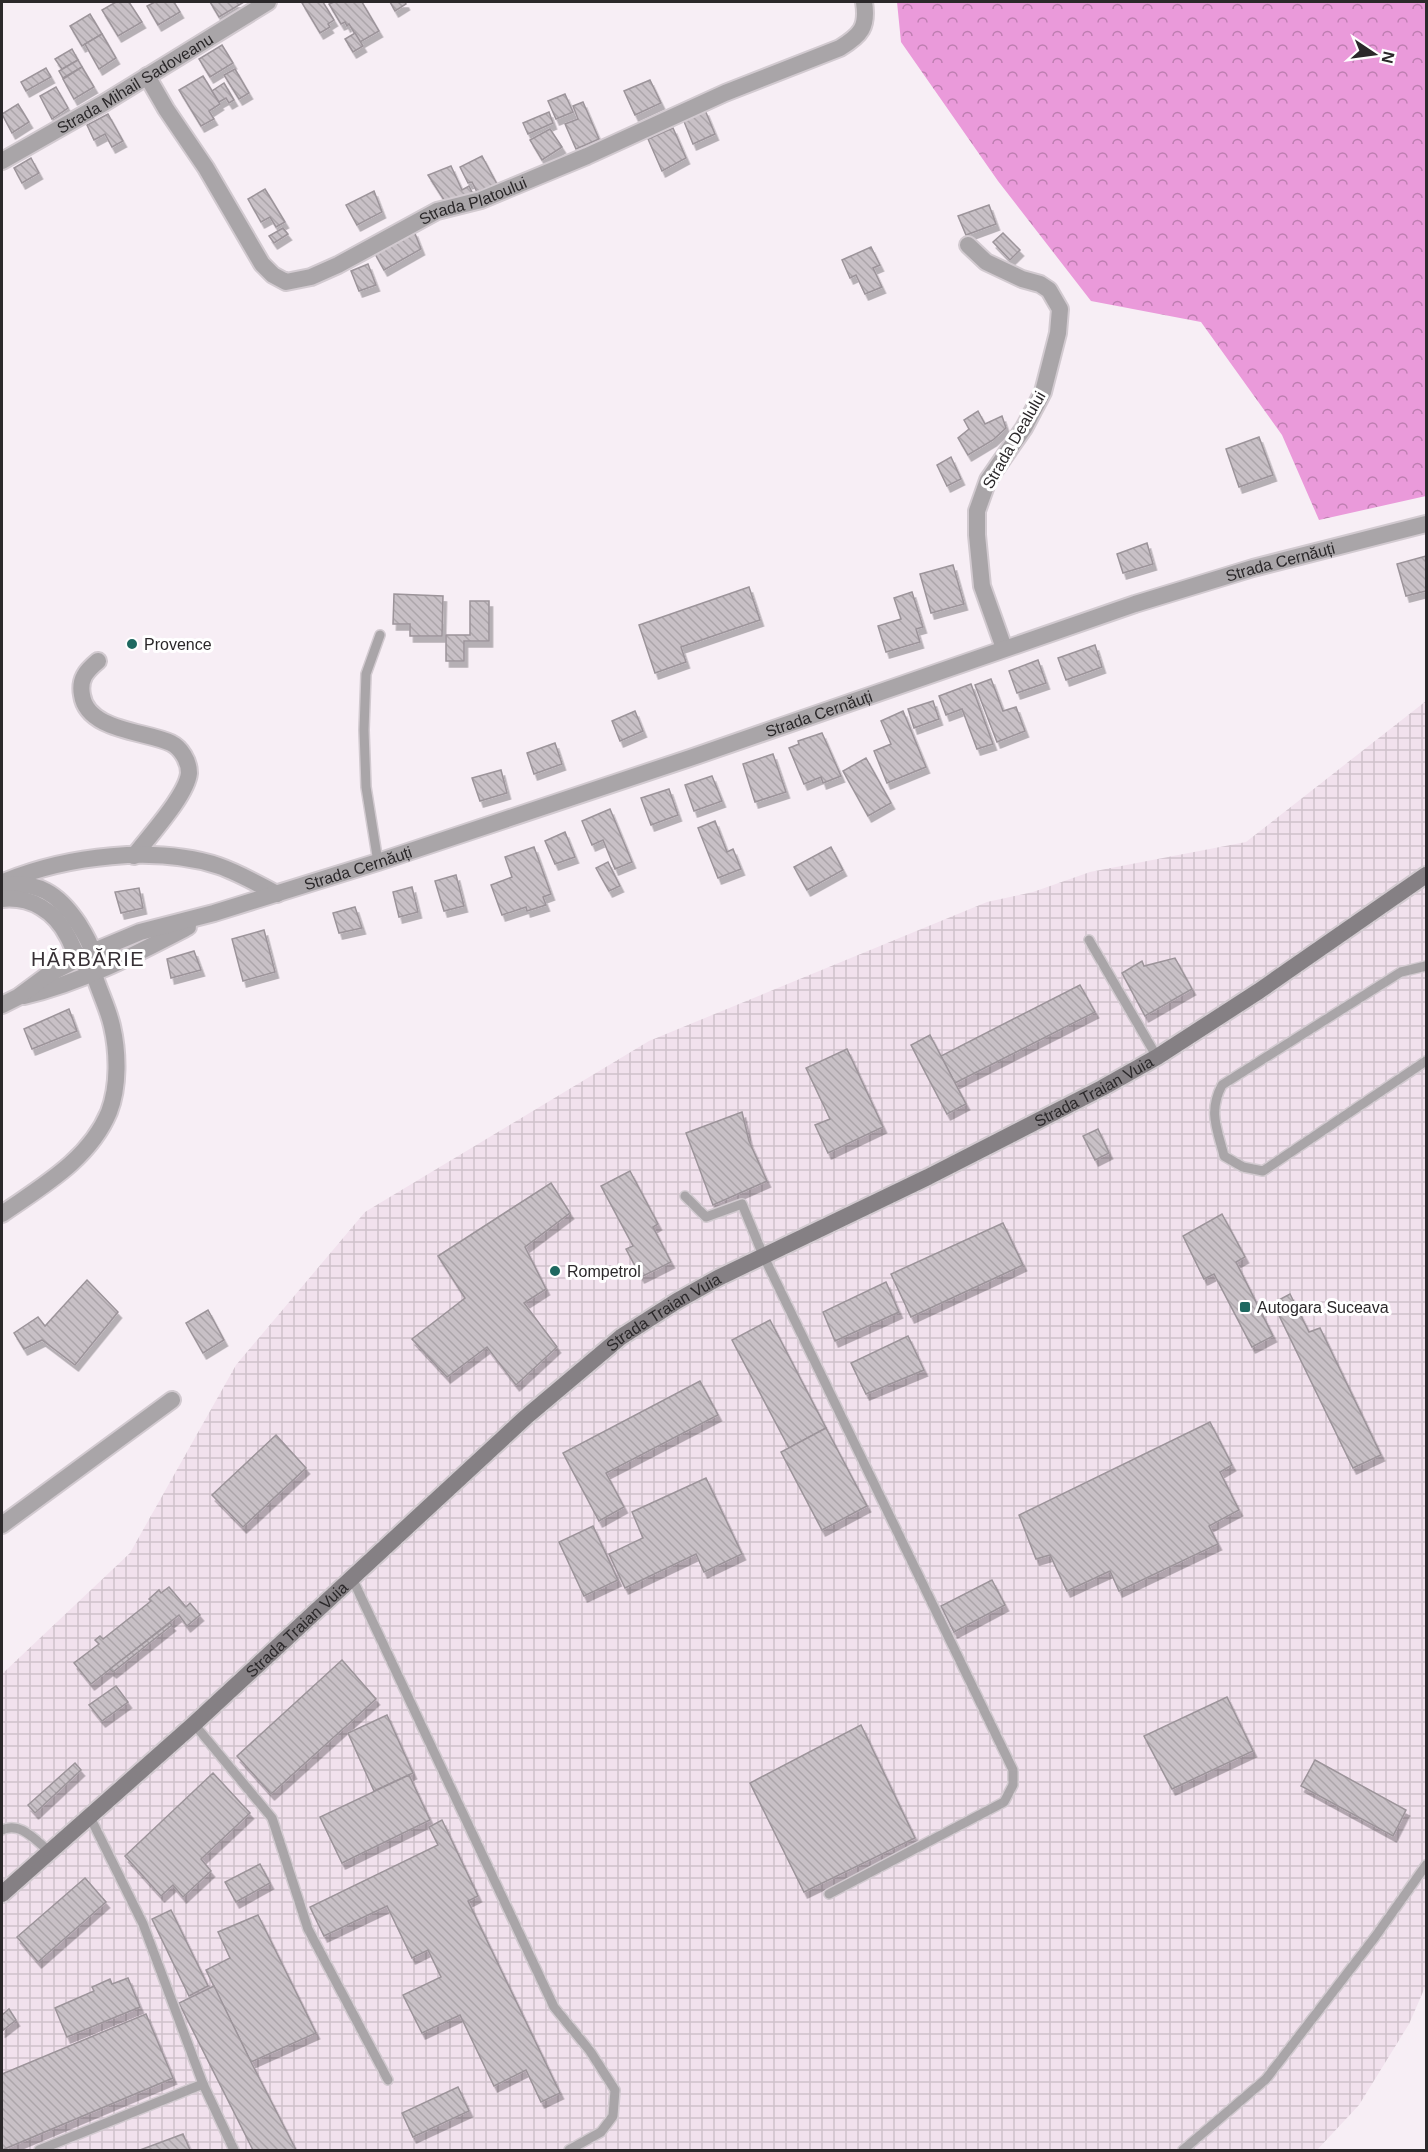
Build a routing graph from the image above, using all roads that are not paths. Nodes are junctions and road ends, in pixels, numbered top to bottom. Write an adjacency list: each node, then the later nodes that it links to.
1 (268, 2): 3 (street, Strada Mihail Sadoveanu)
2 (864, 2): 3 (street, Strada Platoului)
3 (147, 76): 4 (street, Strada Mihail Sadoveanu)
4 (2, 161)
5 (968, 245): 8 (street, Strada Dealului)
6 (1426, 524): 8 (street, Strada Cernăuți)
7 (380, 635): 11 (lane)
8 (1004, 648): 11 (street, Strada Cernăuți)
9 (98, 661): 10 (street)
10 (134, 856): 13 (street); 14 (street)
11 (378, 862): 14 (street, Strada Cernăuți)
12 (1426, 875): 23 (main road, Strada Traian Vuia)
13 (2, 884): 18 (street)
14 (277, 894): 16 (street, Strada Cernăuți)
15 (2, 899): 18 (street)
16 (214, 913): 18 (street, Strada Cernăuți); 20 (street, Strada Cernăuți)
17 (1089, 940): 23 (lane)
18 (85, 956): 20 (street); 21 (street, Strada Cernăuți)
19 (1426, 966): 24 (lane)
20 (93, 972): 21 (street, Strada Cernăuți); 26 (street)
21 (18, 997): 22 (street, Strada Cernăuți)
22 (2, 1005)
23 (1156, 1057): 27 (main road, Strada Traian Vuia)
24 (1426, 1061)
25 (685, 1196): 27 (lane)
26 (2, 1214)
27 (763, 1255): 30 (main road, Strada Traian Vuia); 37 (lane)
28 (172, 1400): 29 (street)
29 (2, 1525)
30 (352, 1578): 31 (main road, Strada Traian Vuia); 42 (lane)
31 (194, 1724): 32 (main road, Strada Traian Vuia); 38 (lane)
32 (90, 1817): 34 (main road, Strada Traian Vuia); 39 (lane)
33 (2, 1830): 34 (lane)
34 (49, 1851): 36 (main road, Strada Traian Vuia)
35 (1426, 1865): 43 (lane)
36 (2, 1894)
37 (829, 1894)
38 (388, 2080)
39 (203, 2084): 40 (lane); 41 (lane)
40 (39, 2151)
41 (234, 2151)
42 (569, 2151)
43 (1183, 2151)

